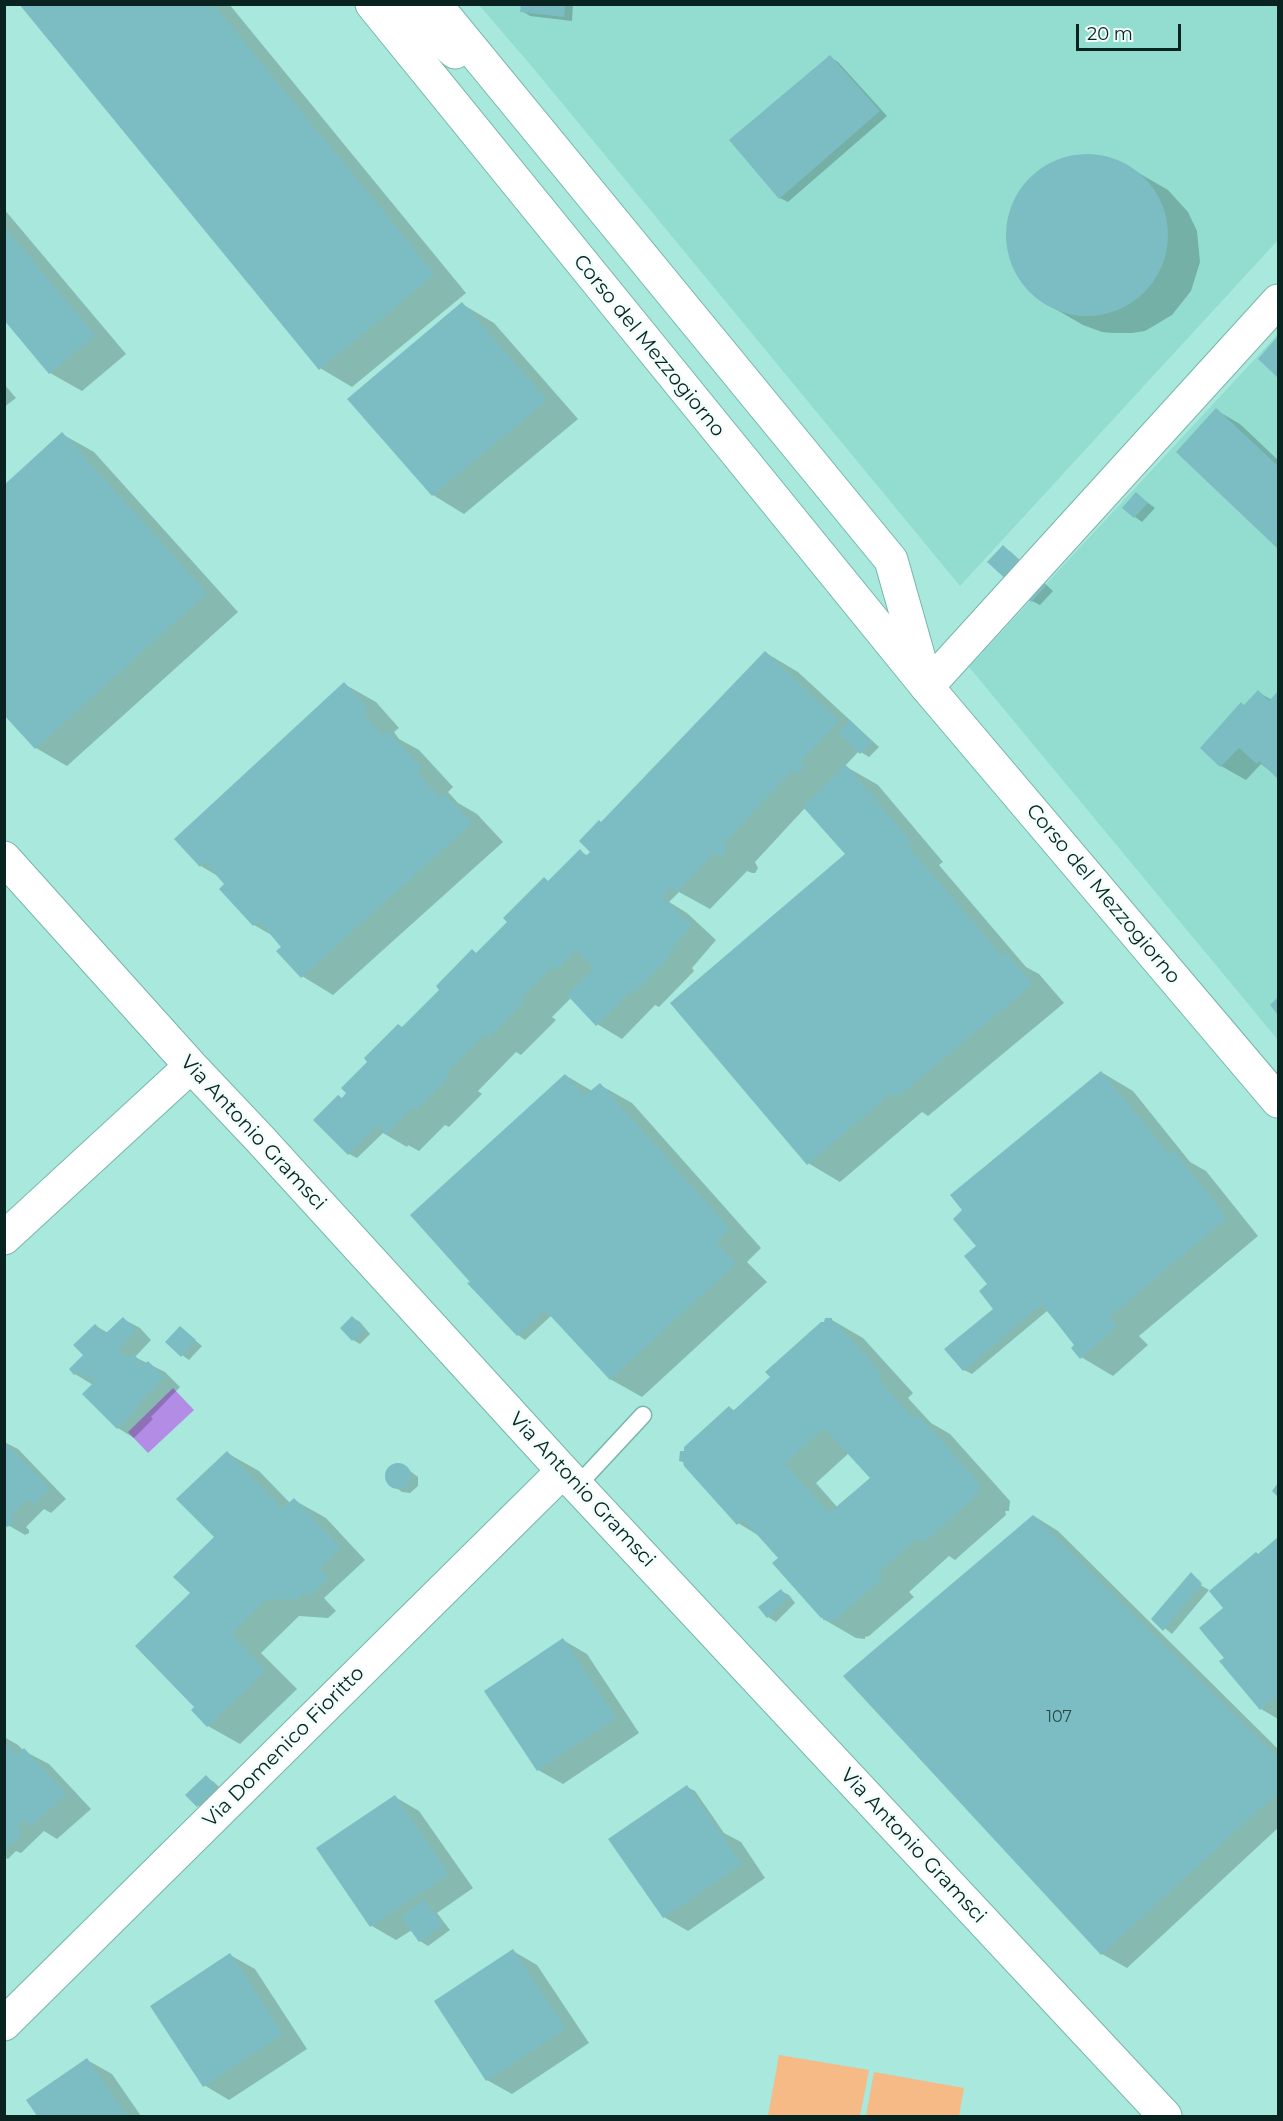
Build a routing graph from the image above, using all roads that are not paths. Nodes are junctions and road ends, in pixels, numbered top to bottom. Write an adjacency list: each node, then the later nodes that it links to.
1 (372, 4): 6 (street, Corso del Mezzogiorno)
2 (398, 4): 4 (street)
3 (435, 4): 4 (street, Corso del Mezzogiorno)
4 (516, 104): 6 (street, Corso del Mezzogiorno)
5 (1278, 301): 6 (street)
6 (927, 687): 9 (street, Corso del Mezzogiorno)
7 (4, 858): 8 (street, Via Antonio Gramsci)
8 (191, 1066): 10 (street); 12 (street, Via Antonio Gramsci)
9 (1278, 1101)
10 (4, 1238)
11 (643, 1415): 12 (lane)
12 (570, 1478): 13 (street, Via Domenico Fioritto); 14 (street, Via Antonio Gramsci)
13 (4, 2024)
14 (1165, 2116)

